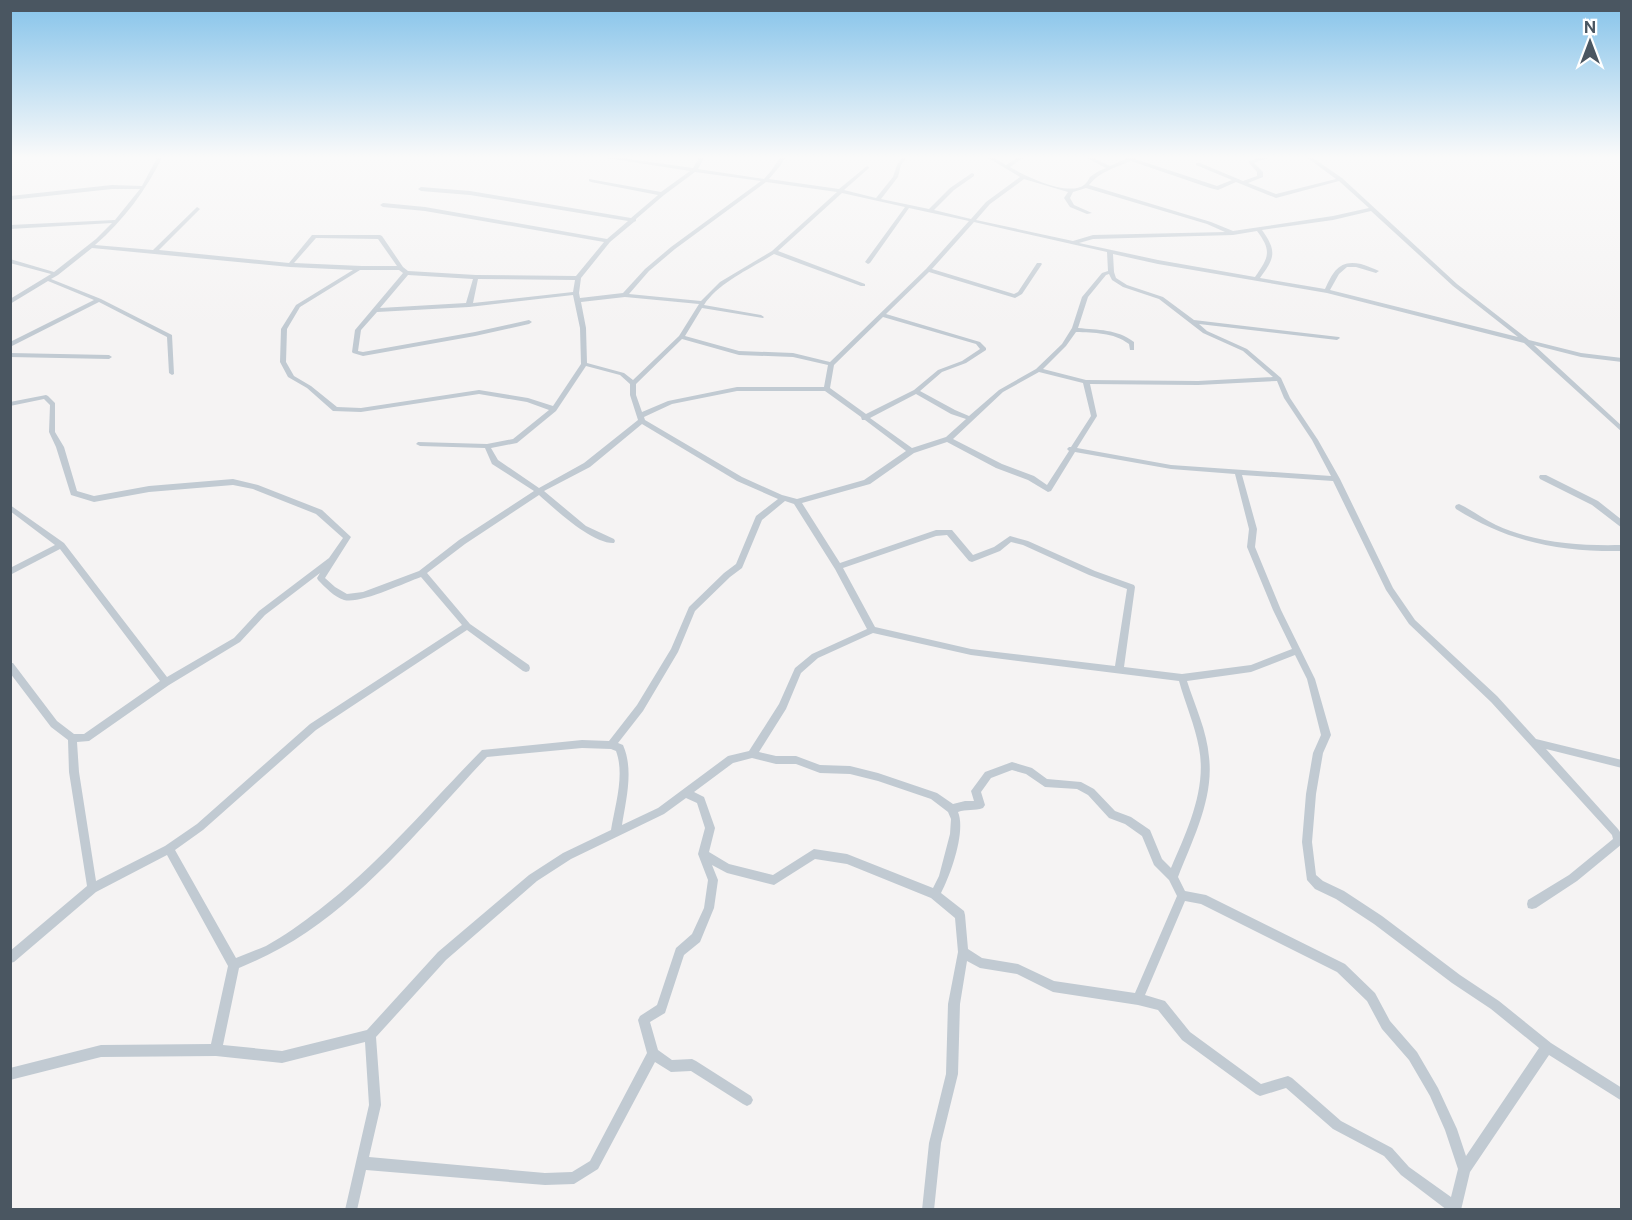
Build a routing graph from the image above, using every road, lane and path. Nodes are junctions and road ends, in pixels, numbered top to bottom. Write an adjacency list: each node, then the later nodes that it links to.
1 (124, 213): 16 (street)
2 (192, 213): 23 (street)
3 (447, 213): 20 (street)
4 (591, 213): 15 (street)
5 (642, 213): 15 (street)
6 (720, 213): 42 (street)
7 (818, 213): 24 (street)
8 (903, 213): 27 (street)
9 (940, 213): 14 (street)
10 (978, 213): 14 (street)
11 (1176, 213): 19 (street)
12 (1347, 213): 18 (street)
13 (1377, 213): 56 (street)
14 (972, 219): 21 (street); 32 (street)
15 (634, 220): 20 (street)
16 (118, 221): 17 (street); 22 (street)
17 (10, 227)
18 (1259, 230): 19 (street); 37 (street)
19 (1233, 233): 21 (street)
20 (608, 241): 38 (street)
21 (1072, 243): 25 (street)
22 (90, 246): 23 (street); 35 (street)
23 (156, 250): 29 (street)
24 (774, 252): 40 (street); 46 (street)
25 (1110, 252): 34 (street); 37 (street)
26 (10, 261): 35 (street)
27 (868, 262)
28 (1039, 264): 32 (street)
29 (290, 265): 30 (street); 31 (street)
30 (358, 269): 31 (street); 72 (street)
31 (404, 270): 36 (street); 48 (street)
32 (928, 270): 49 (street)
33 (1376, 271): 41 (street)
34 (1111, 272): 52 (street); 53 (street)
35 (56, 274): 39 (street)
36 (476, 277): 38 (street); 47 (street)
37 (1258, 277): 41 (street)
38 (578, 278): 43 (street)
39 (49, 280): 44 (street); 45 (street)
40 (862, 285)
41 (1327, 291): 56 (street)
42 (626, 295): 43 (street); 46 (street)
43 (577, 297): 47 (street); 62 (street)
44 (99, 300): 57 (street); 65 (street)
45 (10, 302)
46 (702, 304): 50 (street); 54 (street)
47 (469, 305): 48 (street)
48 (374, 310): 51 (street)
49 (883, 315): 63 (street); 70 (street)
50 (761, 317)
51 (529, 322)
52 (1193, 322): 55 (street); 66 (street)
53 (1074, 330): 58 (street); 64 (street)
54 (681, 337): 63 (street); 68 (street)
55 (1337, 338)
56 (1524, 339): 61 (street); 76 (street)
57 (10, 345)
58 (1132, 349)
59 (10, 355): 60 (street)
60 (109, 357)
61 (1622, 360)
62 (584, 364): 68 (street); 72 (street)
63 (831, 364): 69 (street)
64 (1038, 370): 67 (street); 75 (street)
65 (172, 373)
66 (1280, 379): 67 (street); 84 (street)
67 (1086, 382): 80 (street)
68 (633, 383): 74 (street)
69 (827, 389): 73 (street); 74 (street)
70 (916, 391): 73 (street); 75 (street)
71 (10, 404): 94 (street)
72 (554, 409): 79 (street)
73 (864, 417): 81 (street)
74 (642, 418): 85 (street); 86 (street)
75 (971, 419): 77 (street)
76 (1622, 430)
77 (948, 439): 80 (street); 81 (street)
78 (420, 444): 79 (street)
79 (487, 446): 85 (street)
80 (1071, 449): 82 (street)
81 (911, 451): 87 (street)
82 (1238, 473): 84 (street); 100 (street)
83 (1543, 477): 90 (street)
84 (1336, 479): 107 (street)
85 (539, 491): 91 (street); 97 (street)
86 (783, 499): 87 (street); 108 (street)
87 (797, 502): 95 (street)
88 (10, 507): 92 (street)
89 (1459, 507): 93 (street)
90 (1622, 525)
91 (610, 541)
92 (61, 545): 96 (street); 105 (street)
93 (1622, 548)
94 (335, 557): 97 (street); 105 (street)
95 (838, 567): 99 (street); 103 (street)
96 (10, 572)
97 (422, 573): 98 (street)
98 (467, 626): 102 (street); 114 (street)
99 (872, 630): 103 (street); 109 (street)
100 (1296, 651): 104 (street); 126 (street)
101 (10, 666): 106 (street)
102 (526, 668)
103 (1119, 670): 104 (street)
104 (1182, 678): 116 (street)
105 (166, 682): 106 (street)
106 (72, 738): 117 (street)
107 (1536, 743): 110 (street); 120 (street)
108 (611, 745): 113 (street); 123 (street)
109 (752, 754): 111 (street); 112 (street)
110 (1622, 764)
111 (687, 794): 113 (street); 115 (street)
112 (952, 809): 116 (street); 118 (street)
113 (616, 831): 125 (street)
114 (169, 849): 117 (street); 123 (street)
115 (703, 854): 118 (street); 128 (street)
116 (1173, 877): 119 (street)
117 (92, 888): 122 (street)
118 (935, 894): 121 (street)
119 (1182, 896): 124 (street); 133 (street)
120 (1532, 904)
121 (963, 952): 124 (street); 135 (street)
122 (10, 958)
123 (234, 965): 127 (street)
124 (1138, 999): 136 (street)
125 (370, 1035): 127 (street); 132 (street)
126 (1547, 1047): 130 (street); 133 (street)
127 (216, 1050): 129 (street)
128 (652, 1054): 131 (street); 132 (street)
129 (10, 1074)
130 (1622, 1095)
131 (747, 1100)
132 (362, 1162): 134 (street)
133 (1464, 1169): 136 (street)
134 (351, 1209)
135 (928, 1209)
136 (1454, 1209)

